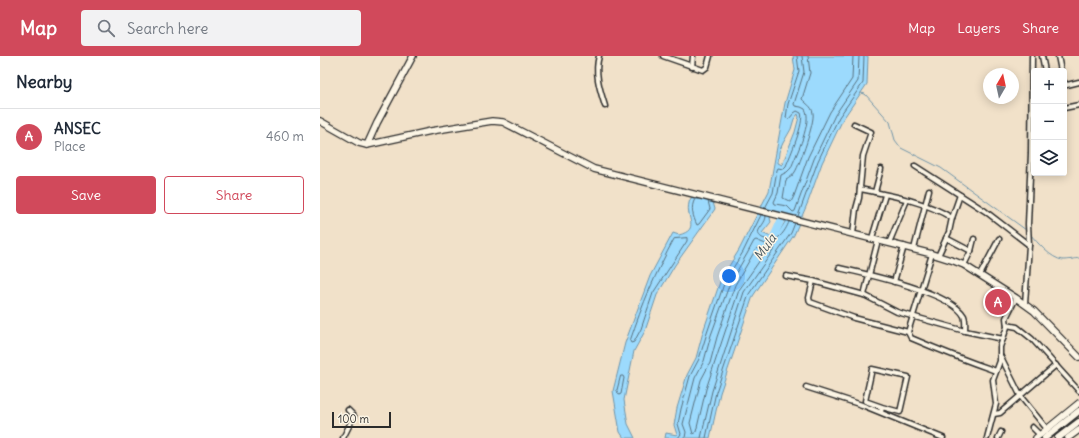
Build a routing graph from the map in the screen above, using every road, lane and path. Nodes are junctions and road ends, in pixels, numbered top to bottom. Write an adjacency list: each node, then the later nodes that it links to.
1 (413, 56): 20 (street)
2 (599, 56): 16 (street)
3 (663, 56): 9 (street)
4 (693, 56): 10 (street)
5 (710, 56): 10 (street)
6 (1032, 56): 38 (street)
7 (1042, 56): 11 (street)
8 (1058, 56): 12 (street)
9 (668, 57): 10 (street)
10 (692, 68)
11 (1044, 68)
12 (1060, 68)
13 (1079, 82): 14 (street)
14 (1067, 84)
15 (1079, 105): 17 (street)
16 (605, 106)
17 (1067, 107)
18 (320, 120): 20 (street)
19 (854, 124): 23 (street)
20 (367, 145): 31 (street)
21 (914, 166): 27 (street)
22 (881, 169): 25 (street)
23 (860, 189): 25 (street); 31 (street)
24 (929, 190): 29 (street)
25 (875, 192): 26 (street)
26 (885, 195): 28 (street); 32 (street)
27 (960, 195): 30 (street); 38 (street)
28 (907, 200): 29 (street); 37 (street)
29 (924, 206): 30 (street); 40 (street)
30 (952, 218): 33 (street)
31 (853, 234): 32 (street)
32 (872, 238): 36 (street)
33 (946, 238): 41 (street); 43 (street)
34 (974, 239): 41 (street)
35 (999, 239): 48 (street)
36 (878, 240): 37 (street); 46 (street)
37 (889, 243): 39 (street)
38 (1030, 245): 54 (street)
39 (904, 246): 40 (street); 50 (street)
40 (914, 249): 42 (street)
41 (971, 251): 44 (street)
42 (932, 254): 43 (street); 51 (street)
43 (938, 256): 44 (street)
44 (964, 265): 48 (street)
45 (838, 268): 46 (street)
46 (869, 275): 50 (street); 52 (street)
47 (786, 276): 49 (street)
48 (980, 276): 53 (street)
49 (813, 281): 52 (street); 58 (street)
50 (894, 282): 51 (street)
51 (920, 290): 55 (street); 57 (street)
52 (864, 295): 55 (street)
53 (1016, 298): 54 (street); 56 (street)
54 (1025, 304): 61 (street)
55 (912, 317): 57 (street); 58 (street)
56 (1008, 325): 59 (street); 62 (street)
57 (965, 331): 59 (street)
58 (908, 332): 63 (street)
59 (1003, 340): 60 (street)
60 (1000, 356): 63 (street); 66 (street)
61 (1079, 357)
62 (1056, 366): 65 (street); 66 (street)
63 (996, 371): 72 (street)
64 (806, 387): 71 (street)
65 (1079, 391)
66 (1021, 397): 72 (street); 75 (street)
67 (1079, 403): 75 (street)
68 (882, 407): 68 (street); 71 (street)
69 (348, 410): 80 (street)
70 (1079, 411): 78 (main road)
71 (881, 412): 81 (street)
72 (994, 414): 82 (street)
73 (1079, 422): 84 (main road)
74 (1032, 427): 78 (street)
75 (1047, 429): 78 (street)
76 (1079, 430): 79 (street)
77 (1001, 432): 83 (street)
78 (1040, 437)
79 (1071, 437)
80 (343, 438)
81 (943, 438)
82 (987, 438)
83 (998, 438)
84 (1058, 438)

